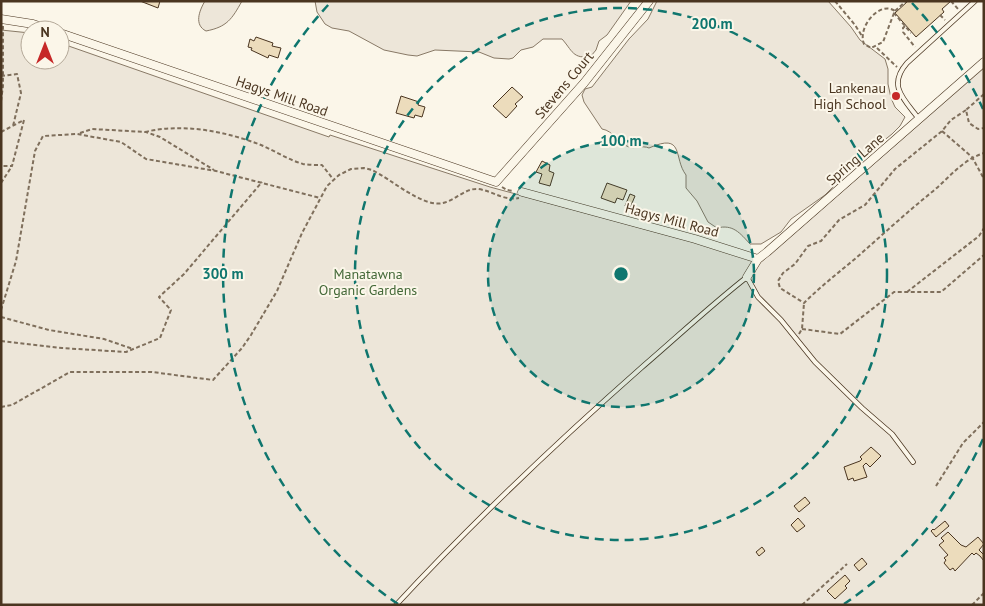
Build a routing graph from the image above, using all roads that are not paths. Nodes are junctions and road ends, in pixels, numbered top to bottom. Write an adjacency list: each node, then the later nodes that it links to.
1 (649, 1): 8 (street, Stevens Court)
2 (975, 1): 7 (lane)
3 (2, 19): 4 (street)
4 (20, 22)
5 (70, 36): 8 (street, Hagys Mill Road)
6 (984, 62): 7 (street, Spring Lane)
7 (920, 119): 10 (street, Spring Lane)
8 (496, 182)
9 (524, 192): 10 (street, Hagys Mill Road)
10 (758, 259): 11 (street, Spring Lane)
11 (747, 277): 12 (lane); 13 (lane)
12 (913, 462)
13 (396, 605)

